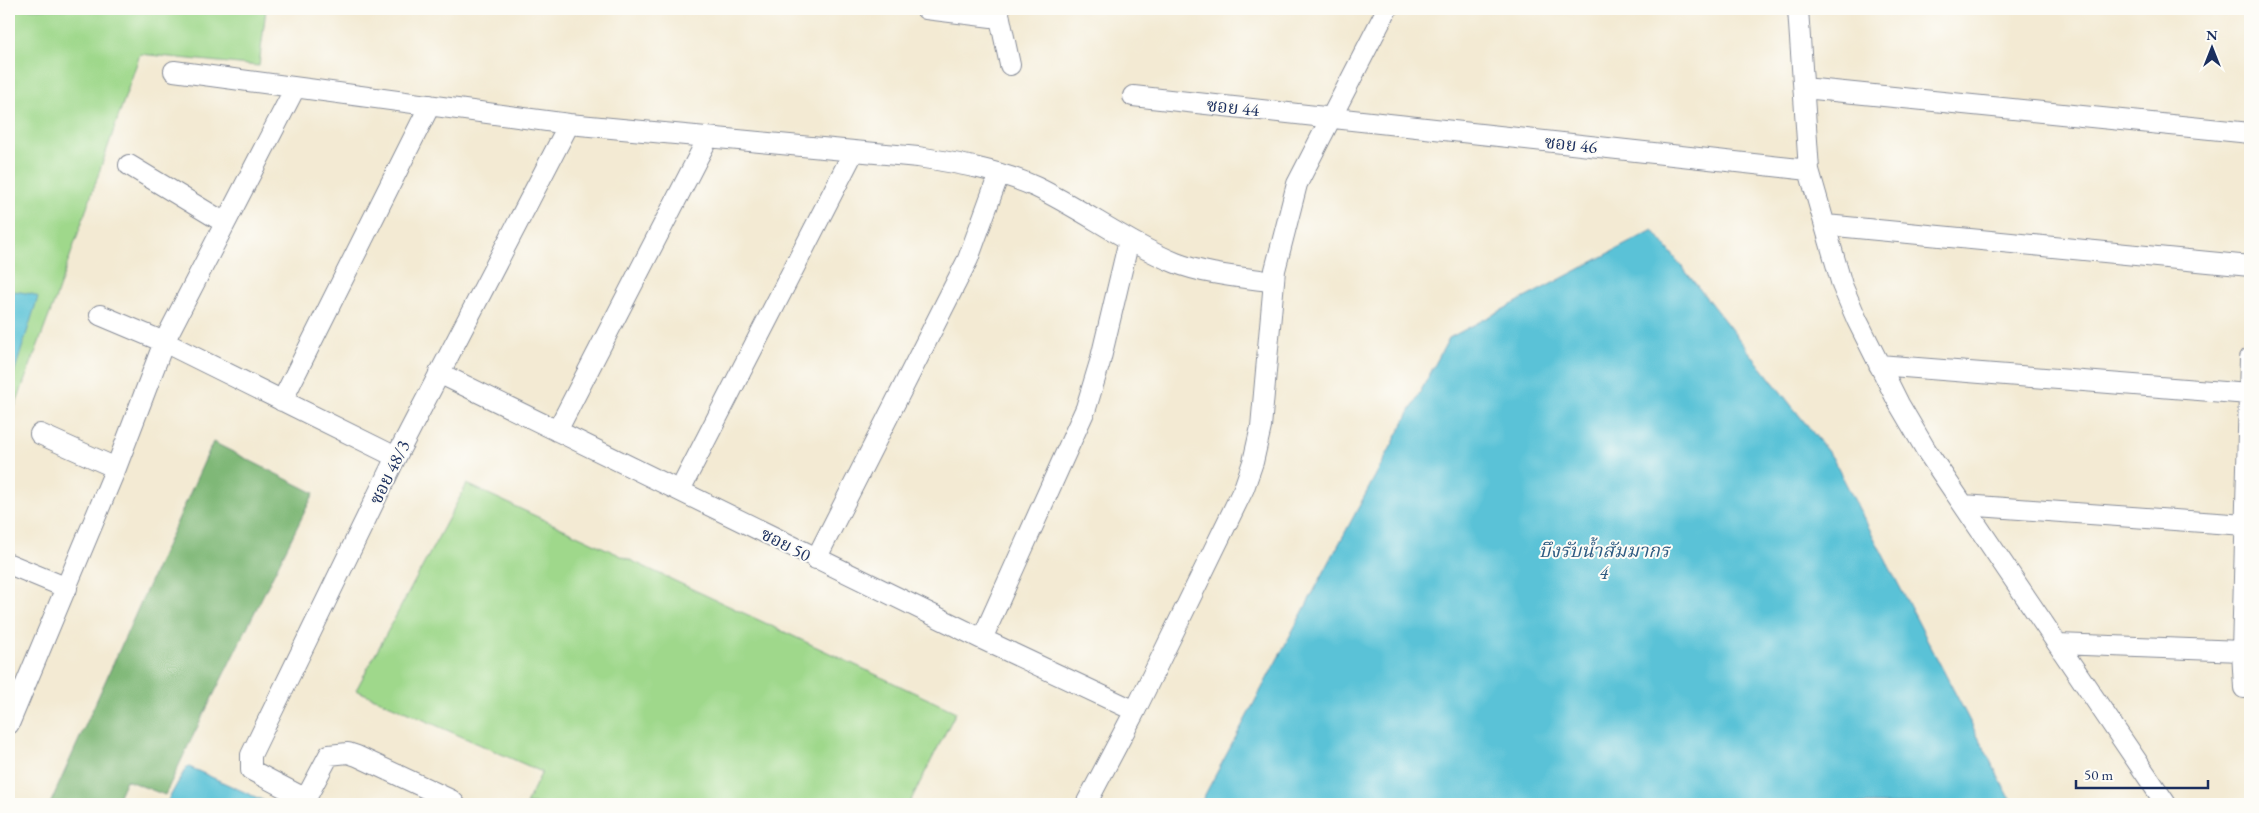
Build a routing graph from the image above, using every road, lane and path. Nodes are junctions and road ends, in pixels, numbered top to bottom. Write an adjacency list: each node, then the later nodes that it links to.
1 (926, 9): 4 (street)
2 (1388, 9): 11 (street)
3 (1798, 9): 8 (street)
4 (999, 14): 5 (street)
5 (1010, 65)
6 (174, 71): 7 (street)
7 (295, 88): 10 (street); 19 (street)
8 (1804, 88): 13 (street); 17 (street)
9 (1133, 96): 11 (street, ซอย 44)
10 (430, 105): 12 (street); 30 (street)
11 (1333, 118): 17 (street, ซอย 46); 23 (street)
12 (569, 124): 14 (street); 28 (street, ซอย 48/3)
13 (2250, 133)
14 (708, 138): 15 (street); 31 (street)
15 (854, 151): 18 (street); 35 (street)
16 (129, 165): 19 (street)
17 (1809, 170): 20 (street)
18 (999, 174): 21 (street); 38 (street)
19 (225, 223): 25 (street)
20 (1826, 225): 22 (street); 27 (street)
21 (1129, 240): 23 (street); 41 (street)
22 (2250, 266)
23 (1274, 282): 45 (street)
24 (100, 315): 25 (street)
25 (164, 342): 30 (street); 34 (street)
26 (2250, 358): 29 (street)
27 (1879, 365): 29 (street); 36 (street)
28 (439, 373): 31 (street, ซอย 50); 33 (street, ซอย 48/3)
29 (2249, 394): 37 (street)
30 (282, 402): 33 (street)
31 (557, 431): 35 (street, ซอย 50)
32 (40, 434): 34 (street)
33 (396, 457): 47 (street, ซอย 48/3)
34 (116, 468): 40 (street)
35 (680, 490): 38 (street, ซอย 50)
36 (1964, 505): 37 (street); 42 (street)
37 (2246, 525): 43 (street)
38 (816, 559): 41 (street, ซอย 50)
39 (9, 564): 40 (street)
40 (67, 588): 46 (street)
41 (982, 639): 45 (street, ซอย 50)
42 (2058, 644): 43 (street); 50 (street)
43 (2242, 651): 44 (street)
44 (2244, 688)
45 (1136, 711): 49 (street)
46 (11, 712)
47 (304, 802): 48 (street, ซอย 48/3)
48 (455, 804)
49 (1086, 804)
50 (2166, 804)

